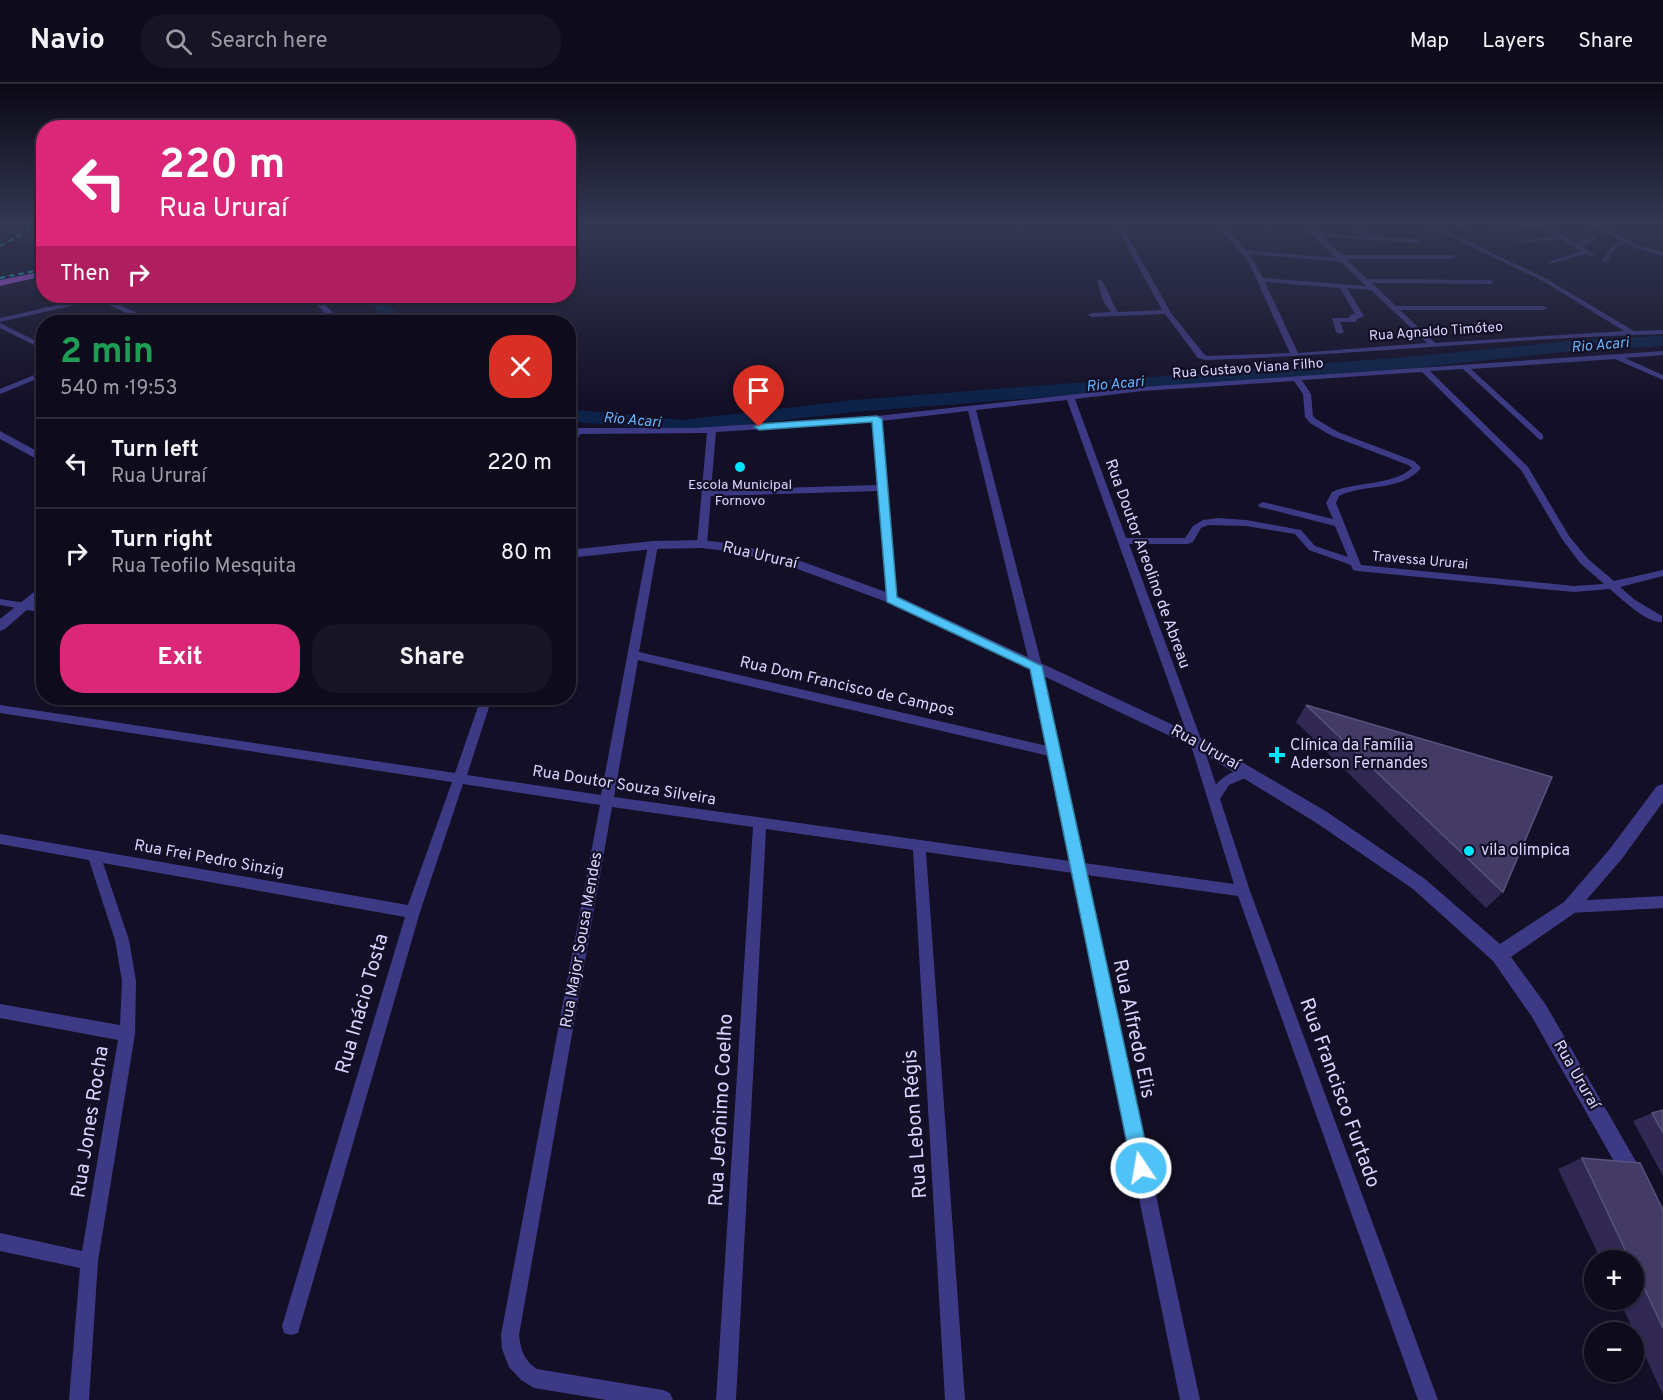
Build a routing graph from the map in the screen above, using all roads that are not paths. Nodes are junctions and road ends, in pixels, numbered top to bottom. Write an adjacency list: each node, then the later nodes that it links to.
1 (1101, 283): 15 (street)
2 (1151, 283): 14 (street)
3 (1262, 283): 27 (street)
4 (1307, 283): 7 (street)
5 (1367, 283): 8 (street)
6 (1551, 283): 22 (street)
7 (1342, 286): 8 (street); 21 (street)
8 (1372, 288): 12 (street)
9 (72, 303): 19 (street)
10 (115, 303): 16 (street)
11 (319, 303): 17 (street)
12 (1393, 308): 13 (street); 25 (street)
13 (1543, 308)
14 (1167, 312): 15 (street); 27 (street, Rua Agnaldo Timóteo)
15 (1116, 314): 18 (street)
16 (138, 315)
17 (332, 315)
18 (1092, 315)
19 (0, 320)
20 (0, 326): 24 (street)
21 (1340, 332)
22 (1631, 332): 23 (street, Rua Agnaldo Timóteo); 25 (street, Rua Agnaldo Timóteo)
23 (1663, 332)
24 (36, 344)
25 (1434, 346): 27 (street, Rua Agnaldo Timóteo)
26 (1663, 353): 28 (street, Rua Gustavo Viana Filho)
27 (1295, 355)
28 (1613, 355): 29 (street, Rua Gustavo Viana Filho); 32 (street)
29 (1466, 367): 30 (street, Rua Gustavo Viana Filho); 41 (street)
30 (1425, 370): 33 (street, Rua Gustavo Viana Filho); 53 (street)
31 (36, 376): 34 (street)
32 (1663, 378)
33 (1298, 379): 35 (street, Rua Gustavo Viana Filho); 46 (street, Travessa Ururai)
34 (0, 392)
35 (1070, 398): 36 (street, Rua Gustavo Viana Filho); 47 (street, Rua Doutor Areolino de Abreau)
36 (972, 409): 37 (street, Rua Gustavo Viana Filho); 62 (street, Rua Alfredo Elis)
37 (877, 419): 38 (street, Rua Gustavo Viana Filho); 43 (street)
38 (712, 430): 39 (street, Rua Gustavo Viana Filho); 44 (street)
39 (576, 431)
40 (0, 434): 42 (street)
41 (1540, 436)
42 (36, 455)
43 (884, 488): 44 (street); 55 (street)
44 (708, 493): 48 (street)
45 (1263, 505): 46 (street)
46 (1340, 524): 51 (street, Travessa Ururai)
47 (1123, 541): 51 (street); 65 (street, Rua Doutor Areolino de Abreau)
48 (702, 544): 49 (street, Rua Ururaí); 55 (street, Rua Ururaí)
49 (653, 545): 50 (street, Rua Ururaí); 61 (street, Rua Major Sousa Mendes)
50 (576, 553)
51 (1354, 563): 53 (street, Travessa Ururai)
52 (1663, 573): 53 (street, Travessa Ururai)
53 (1611, 586): 59 (street)
54 (36, 595): 57 (street)
55 (892, 599): 62 (street, Rua Ururaí)
56 (0, 602): 57 (street)
57 (21, 607): 58 (street); 60 (street)
58 (36, 609)
59 (1658, 619)
60 (0, 626)
61 (634, 655): 66 (street, Rua Dom Francisco de Campos); 71 (street, Rua Major Sousa Mendes)
62 (1036, 666): 65 (street, Rua Ururaí); 66 (street, Rua Alfredo Elis)
63 (484, 705): 68 (street, Rua Inácio Tosta)
64 (0, 709): 68 (street, Rua Doutor Souza Silveira)
65 (1196, 742): 67 (street, Rua Ururaí); 70 (street, Rua Francisco Furtado)
66 (1053, 752): 76 (street, Rua Alfredo Elis)
67 (1248, 772): 70 (street); 81 (street, Rua Ururaí)
68 (458, 776): 71 (street, Rua Doutor Souza Silveira); 80 (street, Rua Inácio Tosta)
69 (1663, 790): 79 (street)
70 (1213, 800): 77 (street, Rua Francisco Furtado)
71 (608, 801): 72 (street, Rua Doutor Souza Silveira); 89 (street, Rua Major Sousa Mendes)
72 (760, 823): 74 (street, Rua Doutor Souza Silveira); 90 (street, Rua Jerônimo Coelho)
73 (0, 839): 75 (street, Rua Frei Pedro Sinzig)
74 (919, 845): 76 (street, Rua Doutor Souza Silveira); 91 (street, Rua Lebon Régis)
75 (94, 856): 80 (street, Rua Frei Pedro Sinzig); 83 (street, Rua Jones Rocha)
76 (1077, 867): 77 (street, Rua Doutor Souza Silveira); 92 (street, Rua Alfredo Elis)
77 (1243, 891): 93 (street, Rua Francisco Furtado)
78 (1663, 902): 79 (street)
79 (1570, 907): 81 (street)
80 (413, 912): 87 (street, Rua Inácio Tosta)
81 (1499, 955): 84 (street, Rua Ururaí)
82 (0, 1011): 83 (street)
83 (127, 1034): 86 (street, Rua Jones Rocha)
84 (1644, 1194)
85 (0, 1242): 86 (street)
86 (89, 1262): 88 (street, Rua Jones Rocha)
87 (291, 1326)
88 (78, 1400)
89 (663, 1400)
90 (726, 1400)
91 (955, 1400)
92 (1190, 1400)
93 (1428, 1400)

